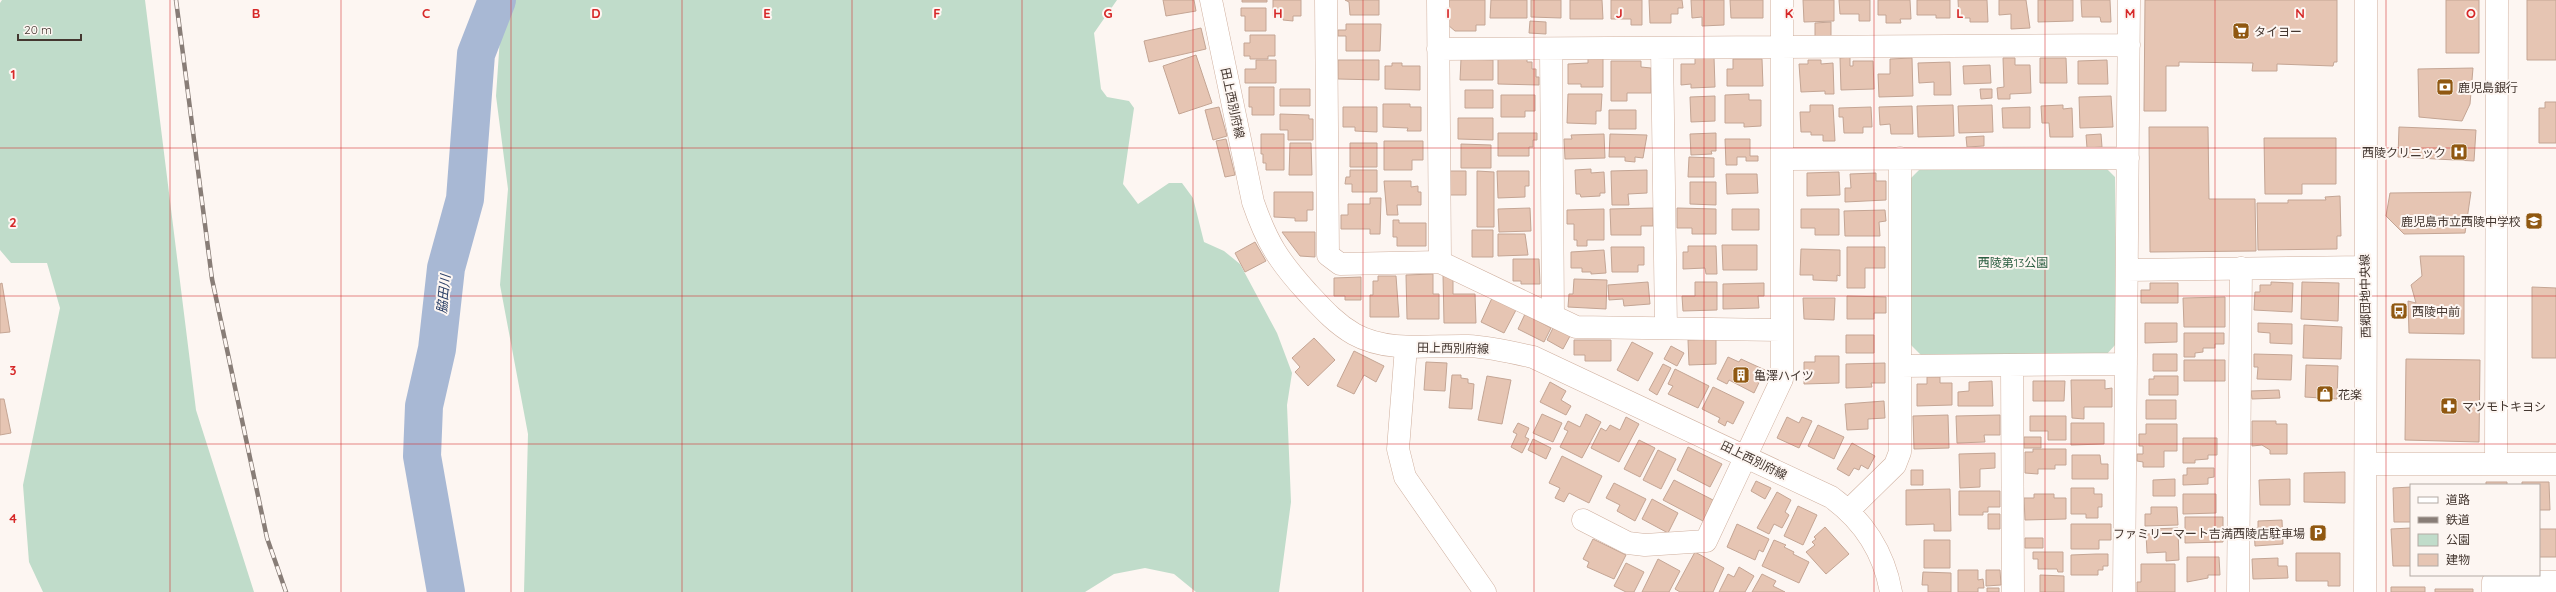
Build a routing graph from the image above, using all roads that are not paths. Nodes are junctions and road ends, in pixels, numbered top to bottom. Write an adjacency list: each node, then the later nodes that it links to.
1 (1211, 0): 23 (street, 田上西別府線)
2 (1326, 0): 16 (street)
3 (1438, 0): 12 (street)
4 (1782, 0): 9 (street)
5 (2129, 0): 8 (street)
6 (2366, 0): 17 (street, 西郷団地中央線)
7 (2497, 0): 29 (street)
8 (2129, 45): 9 (street); 14 (street)
9 (1782, 47): 11 (street); 15 (street)
10 (1551, 48): 11 (street); 12 (street); 20 (street)
11 (1662, 48): 21 (street)
12 (1438, 50): 16 (street)
13 (1900, 158): 14 (street); 15 (street); 26 (street)
14 (2128, 158): 19 (street)
15 (1782, 159): 22 (street)
16 (1440, 262): 20 (street)
17 (2365, 267): 18 (street); 28 (street, 西郷団地中央線)
18 (2241, 268): 19 (street); 38 (street)
19 (2127, 270): 24 (street)
20 (1553, 316): 21 (street)
21 (1666, 328): 22 (street)
22 (1782, 330): 27 (street)
23 (1406, 347): 27 (street, 田上西別府線); 34 (street)
24 (2126, 364): 25 (street); 37 (street)
25 (2012, 365): 26 (street); 36 (street)
26 (1900, 366): 31 (street)
27 (1746, 457): 31 (street, 田上西別府線); 32 (street)
28 (2367, 464): 29 (street); 39 (street, 西郷団地中央線)
29 (2496, 464): 30 (street)
30 (2556, 464)
31 (1849, 510): 35 (street, 田上西別府線)
32 (1583, 520)
33 (2556, 582): 40 (street)
34 (1485, 592)
35 (1891, 592)
36 (2013, 592)
37 (2124, 592)
38 (2238, 592)
39 (2365, 592)
40 (2493, 592)

